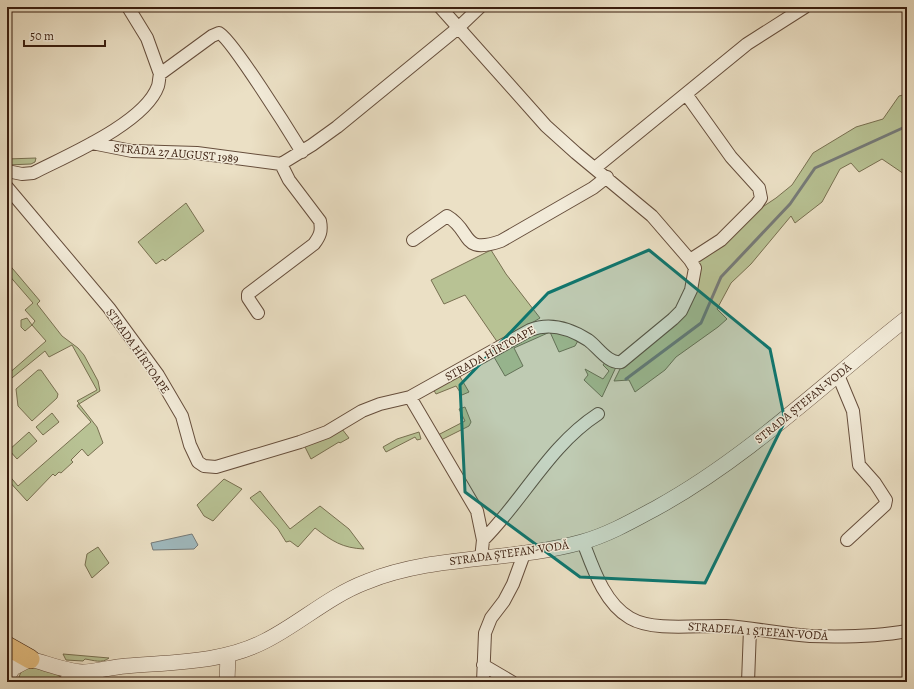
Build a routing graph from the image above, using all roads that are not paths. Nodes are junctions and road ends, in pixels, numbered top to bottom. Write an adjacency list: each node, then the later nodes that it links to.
1 (128, 7): 6 (street)
2 (440, 7): 5 (street)
3 (480, 7): 5 (street)
4 (806, 7): 7 (street)
5 (458, 28): 9 (street); 11 (street)
6 (160, 74): 8 (street); 9 (street)
7 (686, 94): 11 (street); 16 (street)
8 (92, 143): 10 (street, STRADA 27 AUGUST 1989); 12 (street)
9 (302, 152): 10 (street)
10 (281, 164): 17 (street)
11 (595, 168): 13 (street)
12 (7, 171)
13 (607, 177): 15 (street); 16 (street)
14 (7, 187): 20 (street, STRADA HÎRTOAPE)
15 (413, 240)
16 (690, 260): 20 (street, STRADA HÎRTOAPE)
17 (258, 313)
18 (907, 318): 19 (street, STRADA ȘTEFAN-VODĂ)
19 (838, 375): 23 (street); 24 (street, STRADA ȘTEFAN-VODĂ)
20 (410, 397): 22 (street)
21 (598, 414): 22 (street, STRADA ȘTEFAN-VODĂ)
22 (483, 540): 26 (street)
23 (847, 540)
24 (583, 542): 25 (street, STRADA ȘTEFAN-VODĂ); 27 (street, STRADELA 1 ȘTEFAN-VODĂ)
25 (524, 554): 26 (street, STRADA ȘTEFAN-VODĂ); 32 (street)
26 (481, 559): 30 (street, STRADA ȘTEFAN-VODĂ)
27 (750, 629): 28 (street, STRADELA 1 ȘTEFAN-VODĂ); 39 (street)
28 (907, 631)
29 (7, 646): 31 (main road)
30 (228, 655): 33 (street, STRADA ȘTEFAN-VODĂ); 36 (street)
31 (30, 659): 33 (street, STRADA ȘTEFAN-VODĂ); 34 (street)
32 (483, 665): 37 (street); 38 (street)
33 (81, 672): 35 (street, STRADA ȘTEFAN-VODĂ)
34 (7, 678)
35 (66, 682)
36 (227, 682)
37 (483, 682)
38 (512, 682)
39 (748, 682)

